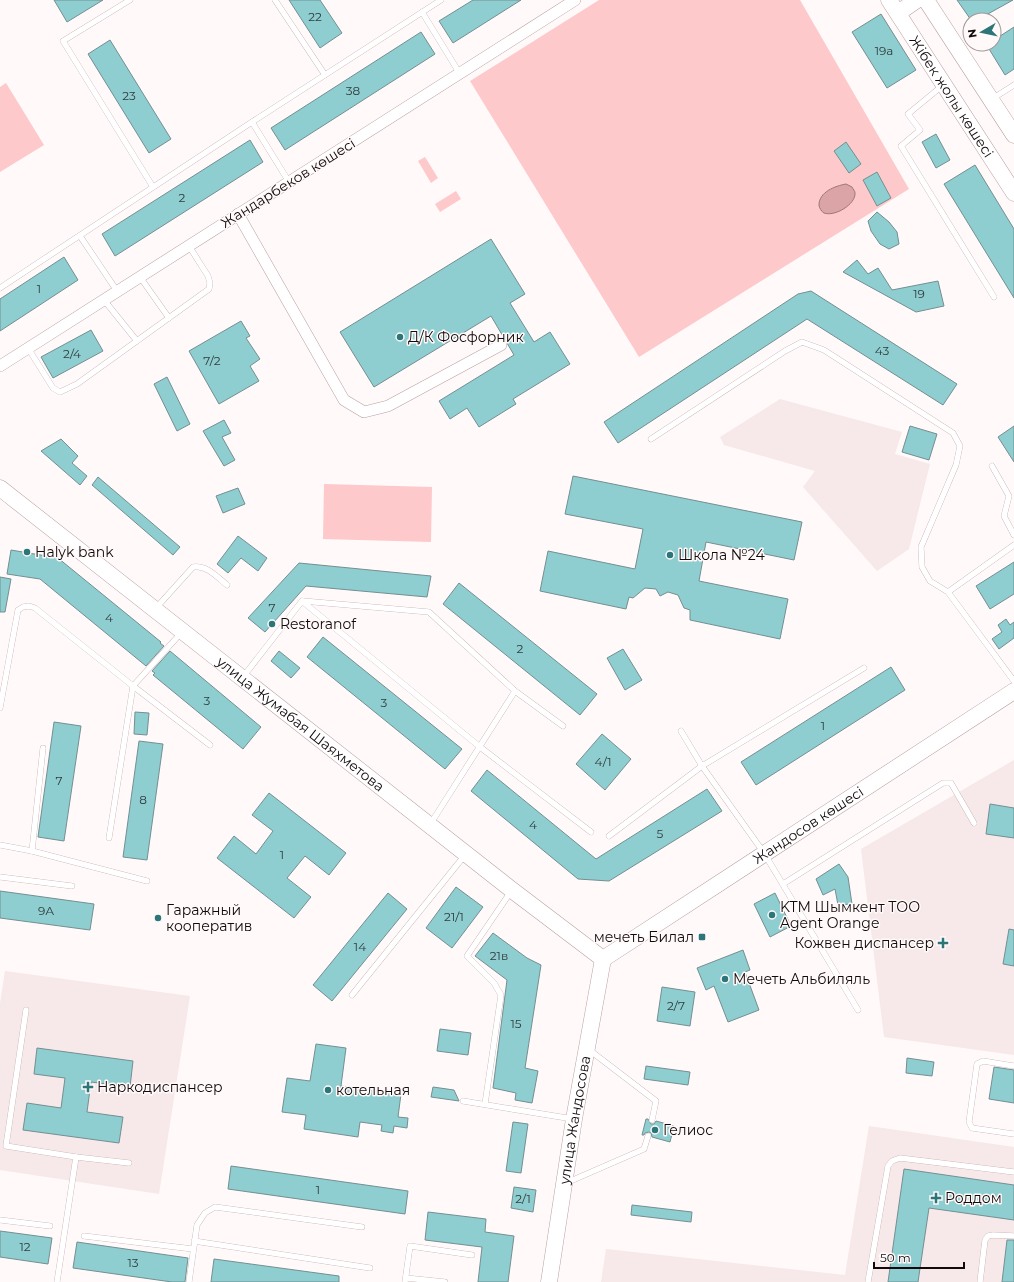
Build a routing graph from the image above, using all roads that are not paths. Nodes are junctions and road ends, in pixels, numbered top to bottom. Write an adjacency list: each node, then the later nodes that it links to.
1 (130, 0): 17 (lane)
2 (275, 0): 10 (lane)
3 (441, 0): 8 (lane)
4 (575, 0): 9 (street, Жандарбеков көшесі)
5 (917, 0): 7 (street)
6 (926, 0): 13 (street)
7 (894, 7): 11 (street, Жібек жолы көшесі)
8 (422, 12): 9 (lane); 10 (lane)
9 (460, 74): 16 (street, Жандарбеков көшесі)
10 (324, 75): 14 (lane)
11 (944, 84): 18 (street, Жібек жолы көшесі); 25 (lane)
12 (1014, 85): 13 (lane)
13 (992, 100): 15 (street)
14 (252, 122): 16 (lane); 17 (lane)
15 (1014, 135)
16 (289, 182): 19 (street, Жандарбеков көшесі)
17 (153, 187): 20 (lane)
18 (1014, 193)
19 (238, 214): 21 (street, Жандарбеков көшесі); 29 (street)
20 (80, 236): 23 (lane); 24 (lane)
21 (188, 246): 22 (street, Жандарбеков көшесі); 27 (lane)
22 (140, 277): 24 (street, Жандарбеков көшесі); 27 (lane)
23 (0, 288)
24 (117, 292): 26 (street, Жандарбеков көшесі)
25 (994, 297)
26 (104, 300): 28 (lane); 30 (street, Жандарбеков көшесі)
27 (169, 318): 28 (lane)
28 (137, 341): 30 (lane)
29 (501, 345)
30 (28, 348): 31 (street, Жандарбеков көшесі)
31 (0, 366)
32 (651, 439): 38 (lane)
33 (992, 466): 35 (lane)
34 (0, 488): 40 (street, улица Жумабая Шаяхметова)
35 (1014, 535)
36 (1014, 544): 38 (lane)
37 (227, 585): 40 (lane)
38 (948, 592): 44 (lane)
39 (302, 601): 43 (lane); 46 (lane); 52 (lane)
40 (154, 609): 41 (street, улица Жумабая Шаяхметова)
41 (182, 631): 43 (street, улица Жумабая Шаяхметова); 45 (lane)
42 (864, 668): 54 (lane)
43 (242, 678): 56 (street, улица Жумабая Шаяхметова)
44 (1014, 681)
45 (134, 686): 48 (lane); 51 (lane); 59 (lane)
46 (515, 691): 49 (lane); 52 (lane)
47 (1014, 691): 62 (street, Жандосов көшесі)
48 (0, 708)
49 (564, 726)
50 (681, 731): 54 (lane)
51 (210, 745)
52 (480, 747): 56 (lane); 57 (lane)
53 (43, 748): 61 (lane)
54 (702, 766): 58 (lane); 62 (lane)
55 (974, 823): 66 (lane)
56 (429, 825): 63 (street, улица Жумабая Шаяхметова)
57 (591, 832)
58 (609, 836)
59 (109, 838)
60 (0, 845): 61 (lane)
61 (32, 851): 65 (lane)
62 (764, 853): 66 (lane); 69 (street, Жандосов көшесі)
63 (466, 854): 68 (street, улица Жумабая Шаяхметова); 70 (lane)
64 (0, 877): 67 (lane)
65 (147, 880)
66 (783, 884): 72 (lane)
67 (72, 886)
68 (512, 890): 69 (street, улица Жумабая Шаяхметова); 76 (lane)
69 (603, 959): 73 (street, улица Жандосова)
70 (352, 995)
71 (26, 1010): 81 (lane)
72 (858, 1010)
73 (586, 1047): 77 (street, улица Жандосова); 78 (lane)
74 (1014, 1066): 79 (lane)
75 (463, 1101): 76 (lane)
76 (485, 1104): 77 (lane)
77 (574, 1119): 84 (street, улица Жандосова)
78 (652, 1120)
79 (1014, 1134)
80 (648, 1136): 84 (lane)
81 (76, 1157): 82 (lane); 95 (lane)
82 (129, 1163)
83 (1014, 1172): 99 (lane)
84 (564, 1184): 98 (street, улица Жандосова)
85 (0, 1220): 86 (lane)
86 (50, 1226)
87 (362, 1227): 90 (lane)
88 (84, 1236): 91 (lane)
89 (1014, 1236): 100 (lane)
90 (194, 1241): 91 (lane); 93 (lane)
91 (193, 1249): 96 (lane)
92 (472, 1255): 94 (lane)
93 (370, 1268)
94 (405, 1280): 97 (lane)
95 (57, 1282)
96 (189, 1282)
97 (445, 1282)
98 (549, 1282)
99 (868, 1282)
100 (980, 1282)

